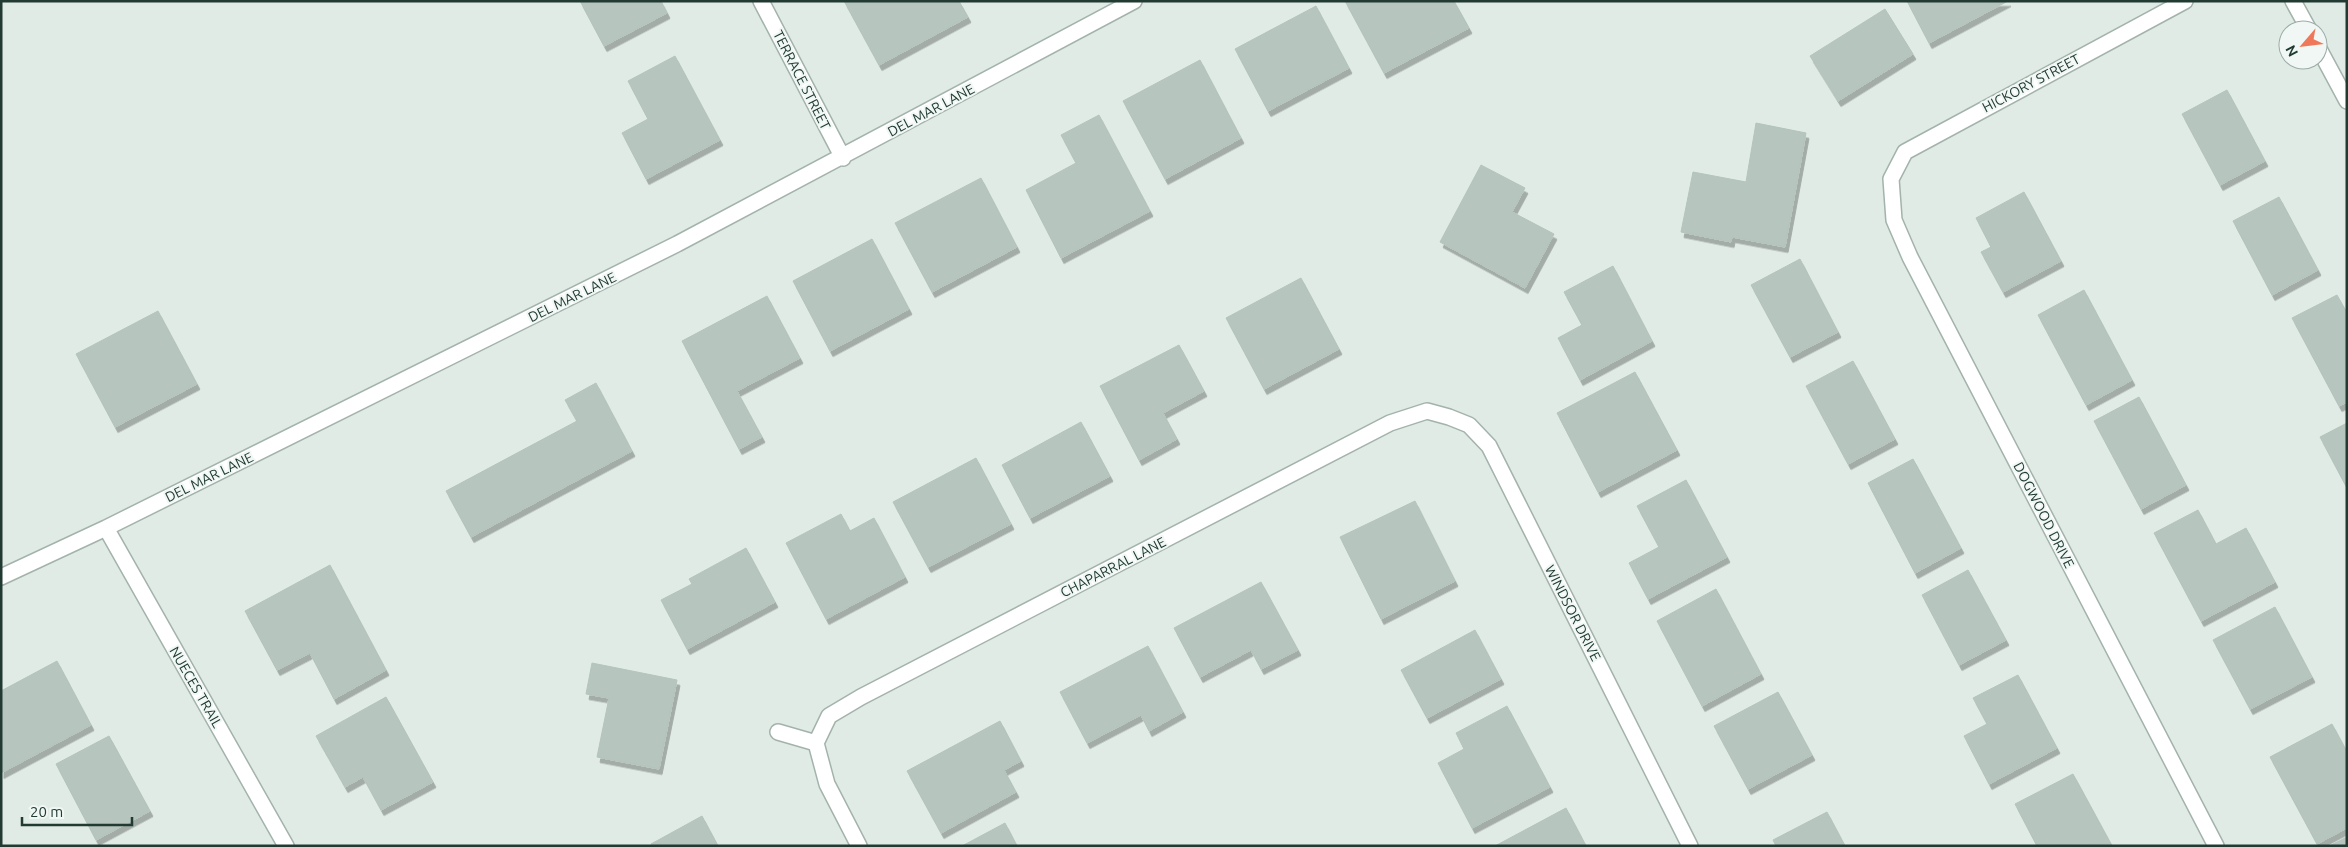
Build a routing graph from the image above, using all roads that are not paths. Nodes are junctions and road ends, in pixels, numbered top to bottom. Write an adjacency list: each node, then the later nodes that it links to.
1 (761, 1): 8 (street, TERRACE STREET)
2 (1134, 1): 8 (street, DEL MAR LANE)
3 (2185, 1): 9 (street, HICKORY STREET)
4 (2293, 1): 5 (street)
5 (2303, 20)
6 (2328, 66): 7 (street)
7 (2347, 101)
8 (843, 158): 11 (street, DEL MAR LANE)
9 (1892, 179): 18 (street, DOGWOOD DRIVE)
10 (1426, 411): 14 (street, CHAPARRAL LANE); 17 (street, WINDSOR DRIVE)
11 (106, 528): 12 (street, DEL MAR LANE); 15 (street, NUECES TRAIL)
12 (1, 576)
13 (778, 732): 14 (street)
14 (816, 743): 16 (street)
15 (286, 846)
16 (860, 846)
17 (1690, 846)
18 (2216, 846)

